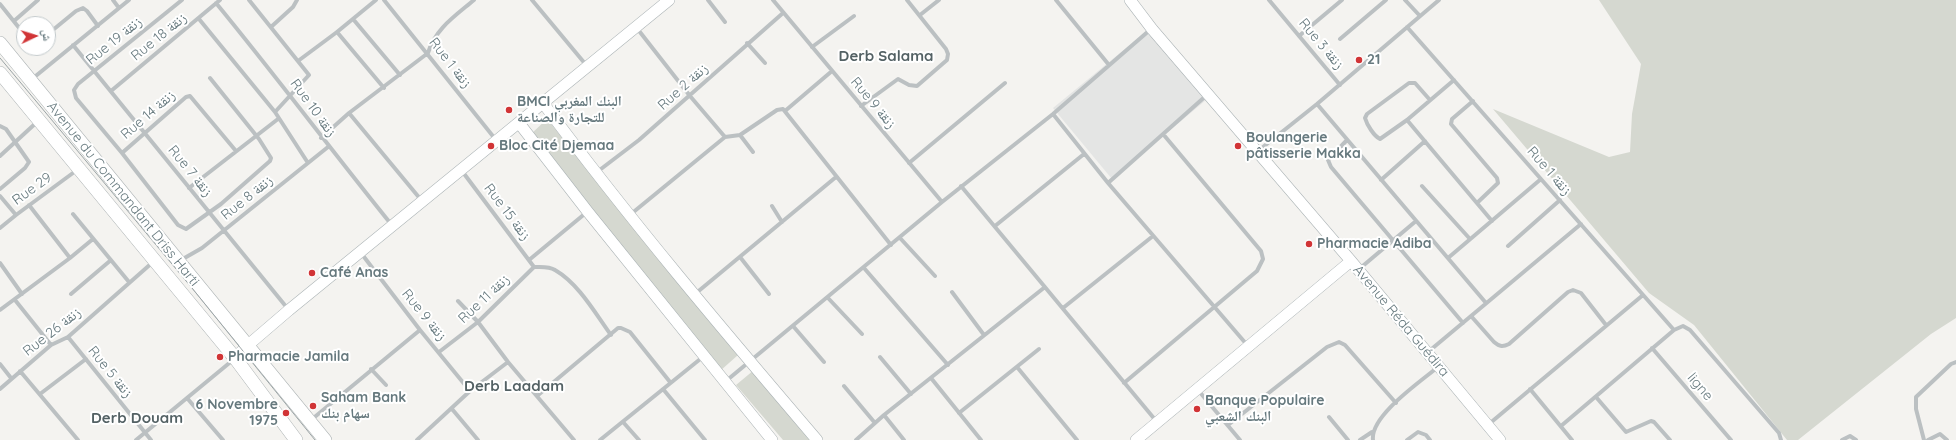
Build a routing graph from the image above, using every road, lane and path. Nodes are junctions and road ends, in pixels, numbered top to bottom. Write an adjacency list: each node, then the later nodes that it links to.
1 (38, 0): 33 (street)
2 (113, 0): 26 (street)
3 (129, 0): 26 (street)
4 (182, 0): 54 (street, Rue 19 زنقة)
5 (220, 0): 24 (street, Rue 18 زنقة)
6 (249, 0): 38 (street)
7 (297, 0): 38 (street)
8 (376, 0): 32 (street)
9 (384, 0): 49 (street, Rue 1 زنقة)
10 (474, 0): 49 (street)
11 (532, 0): 53 (street)
12 (669, 0): 39 (street)
13 (708, 0): 34 (street)
14 (773, 0): 27 (street, Rue 9 زنقة)
15 (907, 0): 28 (street)
16 (939, 0): 28 (street)
17 (1056, 0): 52 (street)
18 (1130, 0): 41 (street, Avenue Réda Guédira)
19 (1269, 0): 43 (street, Rue 3 زنقة)
20 (1342, 0): 43 (street)
21 (1386, 0): 44 (street)
22 (1405, 0): 30 (street)
23 (1439, 0): 30 (street)
24 (216, 3): 31 (street, Rue 18 زنقة); 67 (street, Rue 10 زنقة)
25 (0, 4): 33 (street)
26 (119, 8): 36 (street)
27 (783, 12): 46 (street, Rue 2 زنقة); 48 (street, Rue 9 زنقة)
28 (920, 15): 72 (street)
29 (854, 16): 48 (street)
30 (1420, 16): 40 (street)
31 (199, 19): 64 (street, Rue 18 زنقة); 74 (street)
32 (353, 19): 42 (street); 56 (street)
33 (14, 21): 35 (street)
34 (725, 22)
35 (16, 24)
36 (98, 26): 37 (street); 47 (street)
37 (56, 27)
38 (271, 27): 50 (street)
39 (636, 27): 53 (street); 66 (street)
40 (1407, 27): 60 (street, Rue 1 زنقة); 62 (street)
41 (1152, 29): 52 (street); 65 (street, Avenue Réda Guédira)
42 (337, 32): 50 (street); 63 (street)
43 (1299, 36): 62 (street, Rue 3 زنقة)
44 (1340, 39)
45 (0, 43): 59 (main road, Avenue du Commandant Driss Harti)
46 (747, 43): 51 (street); 66 (street, Rue 2 زنقة)
47 (73, 45): 54 (street, Rue 7 زنقة); 59 (street)
48 (812, 47): 55 (street, Rue 9 زنقة)
49 (428, 53): 56 (street); 88 (street, Rue 1 زنقة)
50 (298, 61): 67 (street)
51 (765, 64)
52 (1109, 65): 76 (street)
53 (587, 67): 70 (street)
54 (95, 71): 64 (street, Rue 7 زنقة); 95 (street, Rue 19 زنقة)
55 (832, 71): 72 (street, Rue 9 زنقة); 73 (street)
56 (400, 75): 63 (street)
57 (210, 78): 85 (street)
58 (2, 79): 78 (main road, Avenue du Commandant Driss Harti)
59 (31, 80): 146 (main road, Avenue du Commandant Driss Harti)
60 (1454, 80): 68 (street); 69 (street, Rue 1 زنقة)
61 (1005, 83): 100 (street)
62 (1340, 85): 71 (street)
63 (384, 88): 75 (street)
64 (111, 91): 82 (street, Rue 7 زنقة)
65 (1208, 94): 83 (street); 96 (street, Avenue Réda Guédira)
66 (690, 96): 86 (street); 103 (street, Rue 2 زنقة)
67 (290, 97): 74 (street); 87 (street, Rue 10 زنقة)
68 (1430, 100): 79 (street); 79 (street)
69 (1473, 102): 105 (street, Rue 1 زنقة); 116 (street)
70 (543, 103): 80 (street); 103 (street)
71 (1317, 104): 89 (street); 96 (street)
72 (861, 106): 100 (street, Rue 9 زنقة)
73 (785, 110): 84 (street); 104 (street)
74 (275, 112): 77 (street)
75 (349, 113): 87 (street); 114 (street)
76 (1053, 114): 97 (street); 108 (street)
77 (278, 119): 85 (street); 99 (street)
78 (39, 120): 91 (street); 101 (main road, Avenue du Commandant Driss Harti)
79 (1407, 120): 90 (street)
80 (519, 123): 88 (street); 120 (street)
81 (0, 126): 91 (street)
82 (146, 132): 93 (street, Rue 14 زنقة); 95 (street, Rue 14 زنقة); 111 (street, Rue 7 زنقة)
83 (1163, 134): 107 (street); 165 (street)
84 (740, 135): 86 (street); 94 (street)
85 (256, 136): 93 (street); 119 (street)
86 (725, 137): 123 (street)
87 (321, 138): 92 (street, Rue 10 زنقة)
88 (497, 140): 102 (street)
89 (1347, 140): 106 (street); 136 (street)
90 (1425, 141): 106 (street); 116 (street)
91 (16, 143): 98 (street); 110 (street)
92 (328, 147): 99 (street, Rue 8 زنقة); 128 (street, Rue 10 زنقة)
93 (236, 151): 111 (street)
94 (753, 152)
95 (122, 153): 119 (street)
96 (1256, 153): 148 (street, Avenue Réda Guédira)
97 (1084, 154): 107 (street); 129 (street)
98 (0, 156)
99 (308, 163): 131 (street, Rue 8 زنقة)
100 (909, 163): 115 (street, Rue 9 زنقة)
101 (79, 169): 117 (street, Rue 29); 145 (main road, Avenue du Commandant Driss Harti)
102 (462, 171): 114 (street); 144 (street, Rue 15 زنقة)
103 (595, 174): 123 (street)
104 (836, 177): 126 (street); 137 (street)
105 (1541, 179): 113 (street, Rue 1 زنقة); 125 (street)
106 (1381, 180): 124 (street)
107 (1108, 183): 132 (street)
108 (962, 186): 115 (street); 129 (street)
109 (1422, 186): 135 (street)
110 (0, 188)
111 (189, 188): 119 (street, Rue 7 زنقة)
112 (0, 196): 122 (street)
113 (1560, 200): 127 (street, Rue 1 زنقة); 138 (street)
114 (422, 201): 128 (street)
115 (942, 202): 133 (street)
116 (1477, 203): 125 (street)
117 (29, 205): 122 (street, Rue 29); 141 (street)
118 (772, 206): 126 (street)
119 (209, 212): 131 (street, Rue 7 زنقة)
120 (588, 212): 144 (street); 186 (street)
121 (73, 214): 134 (street)
122 (16, 215): 130 (street, Rue 29)
123 (629, 215): 159 (street)
124 (1416, 221): 136 (street); 142 (street)
125 (1492, 221): 135 (street)
126 (782, 222): 140 (street)
127 (1581, 224): 158 (street, Rue 1 زنقة); 163 (street)
128 (392, 226): 139 (street)
129 (995, 226): 153 (street)
130 (0, 228)
131 (224, 230): 146 (street, Rue 8 زنقة); 167 (street, Rue 7 زنقة)
132 (1153, 236): 164 (street); 165 (street)
133 (900, 238): 137 (street); 151 (street)
134 (93, 239): 141 (street); 143 (street)
135 (1470, 239): 142 (street)
136 (1394, 240): 148 (street); 170 (street)
137 (891, 245): 150 (street)
138 (1508, 246)
139 (360, 253): 167 (street); 173 (street, Rue 9 زنقة)
140 (740, 257): 157 (street); 159 (street)
141 (70, 258): 155 (street)
142 (1448, 258): 163 (street)
143 (111, 260): 152 (street); 156 (street)
144 (529, 260): 149 (street, Rue 15 زنقة)
145 (155, 261): 152 (street, Rue 26 زنقة); 188 (main road, Avenue du Commandant Driss Harti)
146 (178, 261): 180 (main road, Avenue du Commandant Driss Harti)
147 (0, 263): 155 (street)
148 (1355, 266): 181 (street); 185 (street, Avenue Réda Guédira)
149 (534, 267): 169 (street, Rue 11 زنقة); 175 (street)
150 (864, 268): 160 (street); 195 (street)
151 (935, 276)
152 (129, 282): 178 (street, Rue 26 زنقة)
153 (1045, 287): 164 (street); 177 (street)
154 (952, 292): 177 (street)
155 (22, 294): 161 (street)
156 (71, 294)
157 (769, 294)
158 (1643, 294): 171 (street); 174 (street, Rue 1 زنقة)
159 (694, 295): 190 (street)
160 (828, 298): 172 (street); 176 (street)
161 (15, 300): 166 (street); 179 (street)
162 (458, 301): 169 (street)
163 (1486, 303): 168 (street)
164 (1063, 308): 204 (street)
165 (1214, 308): 181 (street); 204 (street)
166 (0, 310)
167 (289, 310): 180 (street)
168 (1472, 316): 170 (street); 171 (street)
169 (478, 322): 184 (street, Rue 11 زنقة); 191 (street)
170 (1462, 323): 185 (street)
171 (1606, 325): 210 (street)
172 (793, 326): 190 (street); 192 (street)
173 (420, 330): 184 (street, Rue 9 زنقة); 198 (street)
174 (1674, 330): 182 (street); 260 (street)
175 (611, 334): 202 (street); 214 (street)
176 (862, 334)
177 (984, 335): 195 (street)
178 (68, 337): 179 (street, Rue 26 زنقة); 189 (street, Rue 5 زنقة)
179 (51, 345): 199 (street, Rue 26 زنقة)
180 (247, 346): 188 (street); 222 (main road, Avenue du Commandant Driss Harti)
181 (1249, 346): 209 (street)
182 (1652, 348): 215 (street); 259 (street, ligne)
183 (1039, 349): 196 (street)
184 (439, 352): 211 (street, Rue 9 زنقة)
185 (1428, 353): 197 (street, Avenue Réda Guédira)
186 (704, 355): 202 (street); 203 (street)
187 (880, 356): 213 (street)
188 (235, 358): 216 (street); 235 (main road, Avenue du Commandant Driss Harti)
189 (86, 359): 212 (street); 229 (street, Rue 5 زنقة)
190 (750, 361): 203 (street); 244 (street)
191 (508, 362): 211 (street); 214 (street)
192 (824, 362)
193 (1956, 362): 263 (street)
194 (0, 364): 200 (street)
195 (948, 365): 201 (street)
196 (1017, 367): 219 (street); 248 (street)
197 (1439, 367): 217 (street); 227 (street, Avenue Réda Guédira)
198 (371, 369): 205 (street); 222 (street)
199 (20, 372): 200 (street, Rue 26 زنقة); 212 (street)
200 (11, 378): 207 (street, Rue 26 زنقة)
201 (930, 378): 213 (street); 219 (street)
202 (670, 382): 208 (street)
203 (726, 382): 243 (street)
204 (1124, 383): 225 (street)
205 (386, 385)
206 (844, 386): 224 (street)
207 (0, 389)
208 (663, 389): 223 (street); 242 (street)
209 (1197, 389): 225 (street); 226 (street)
210 (1530, 389): 227 (street); 228 (street)
211 (470, 391): 218 (street)
212 (40, 394): 231 (street)
213 (911, 394): 220 (street)
214 (537, 396): 239 (street)
215 (1596, 397): 228 (street); 258 (street)
216 (187, 398): 229 (street); 234 (street)
217 (1396, 403): 226 (street); 230 (street)
218 (452, 409): 237 (street); 238 (street)
219 (959, 413): 247 (street)
220 (884, 415): 224 (street); 246 (street)
221 (1329, 417): 251 (street)
222 (310, 421): 236 (main road, Avenue du Commandant Driss Harti)
223 (623, 422): 240 (street); 241 (street)
224 (875, 423): 245 (street)
225 (1157, 423): 249 (street)
226 (1228, 425): 250 (street)
227 (1488, 425): 256 (street, Avenue Réda Guédira)
228 (1561, 426): 257 (street)
229 (145, 432): 232 (street); 233 (street, Rue 5 زنقة)
230 (1372, 432): 252 (street); 253 (street)
231 (78, 440)
232 (136, 440)
233 (151, 440)
234 (223, 440)
235 (296, 440)
236 (325, 440)
237 (417, 440)
238 (478, 440)
239 (574, 440)
240 (600, 440)
241 (639, 440)
242 (705, 440)
243 (772, 440)
244 (817, 440)
245 (856, 440)
246 (904, 440)
247 (981, 440)
248 (1077, 440)
249 (1136, 440)
250 (1240, 440)
251 (1348, 440)
252 (1360, 440)
253 (1373, 440)
254 (1407, 440): 255 (street)
255 (1430, 440)
256 (1500, 440)
257 (1572, 440)
258 (1670, 440)
259 (1731, 440)
260 (1781, 440)
261 (1842, 440): 262 (street)
262 (1856, 440)
263 (1924, 440)
264 (1928, 440): 265 (street)
265 (1947, 440)

